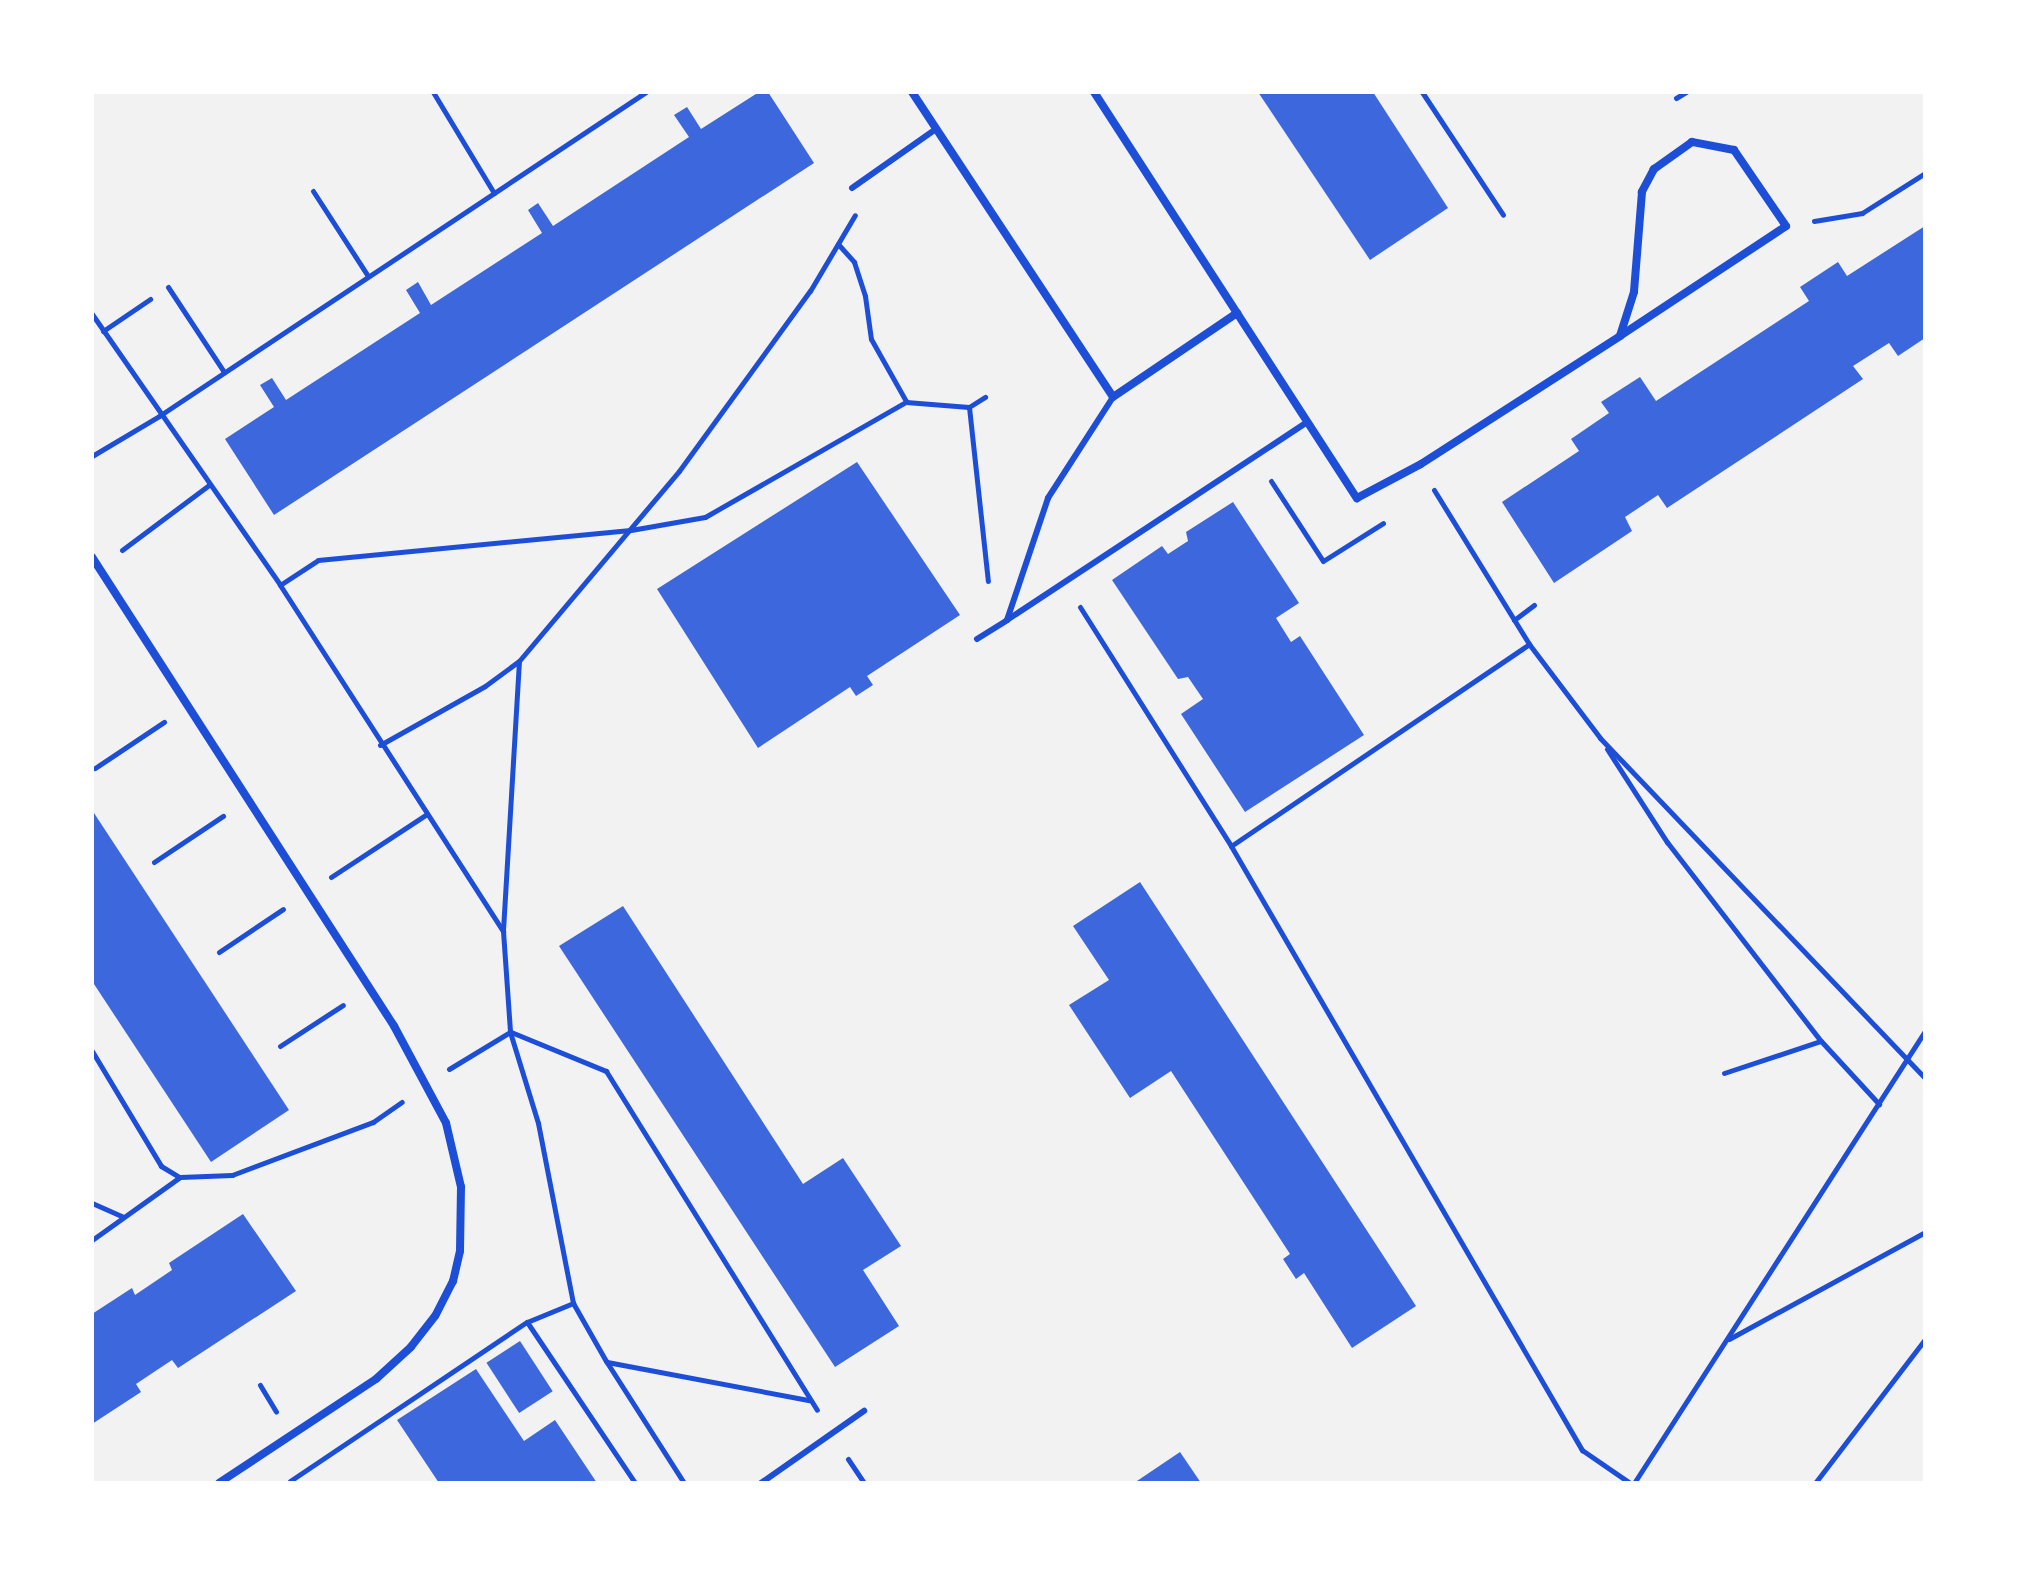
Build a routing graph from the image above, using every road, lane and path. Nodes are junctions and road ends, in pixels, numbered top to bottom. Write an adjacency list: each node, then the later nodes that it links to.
1 (433, 92): 12 (path)
2 (912, 92): 8 (street)
3 (1094, 92): 20 (street)
4 (1422, 92): 14 (path)
5 (1679, 92): 6 (path)
6 (1686, 92)
7 (642, 93): 12 (path)
8 (936, 129): 10 (lane); 26 (street)
9 (1925, 173): 15 (path)
10 (852, 188)
11 (313, 191): 17 (path)
12 (494, 193): 17 (path)
13 (862, 204): 16 (path)
14 (1503, 215)
15 (1786, 226): 23 (street); 23 (street)
16 (838, 244): 27 (path); 34 (path)
17 (368, 276): 24 (path)
18 (168, 287): 24 (path)
19 (150, 299): 22 (path)
20 (1237, 313): 26 (street); 30 (street)
21 (92, 314): 22 (path)
22 (103, 331): 29 (path)
23 (1620, 336): 32 (street)
24 (224, 372): 29 (path)
25 (985, 397): 28 (path)
26 (1113, 397): 40 (lane)
27 (906, 402): 28 (path); 34 (path)
28 (969, 407): 40 (path)
29 (159, 416): 31 (path); 33 (path)
30 (1307, 422): 32 (street); 37 (lane)
31 (92, 456)
32 (1421, 464): 41 (path)
33 (209, 485): 36 (path); 38 (path)
34 (631, 530): 38 (path); 44 (path)
35 (92, 557): 36 (street)
36 (99, 568): 45 (street)
37 (1066, 584): 40 (lane); 51 (path)
38 (280, 585): 47 (path)
39 (1534, 605): 41 (path)
40 (1007, 620): 42 (lane)
41 (1514, 620): 43 (path)
42 (977, 639)
43 (1529, 644): 46 (path); 51 (path)
44 (519, 661): 47 (path); 54 (path)
45 (189, 706): 48 (path); 49 (street)
46 (1600, 738): 59 (path); 62 (path)
47 (380, 745): 50 (path)
48 (95, 768)
49 (249, 799): 52 (path); 53 (street)
50 (427, 814): 53 (path); 54 (path)
51 (1231, 846): 85 (path)
52 (154, 862)
53 (309, 891): 55 (path); 56 (street)
54 (503, 931): 58 (path)
55 (219, 952)
56 (370, 987): 60 (path); 65 (street)
57 (1925, 1031): 62 (path)
58 (510, 1032): 65 (path); 72 (path); 77 (path)
59 (1821, 1041): 63 (path); 66 (path)
60 (280, 1046)
61 (92, 1051): 67 (path)
62 (1908, 1058): 64 (path); 66 (path)
63 (1724, 1073)
64 (1925, 1078)
65 (427, 1084): 67 (path); 81 (street)
66 (1879, 1104): 74 (path)
67 (180, 1177): 69 (path)
68 (92, 1203): 69 (path)
69 (124, 1218): 71 (path)
70 (1925, 1232): 74 (path)
71 (92, 1240)
72 (573, 1303): 73 (path); 76 (path)
73 (527, 1322): 80 (path); 82 (path)
74 (1729, 1339): 85 (path)
75 (1925, 1339): 86 (path)
76 (606, 1361): 77 (path); 83 (path)
77 (810, 1400): 79 (path)
78 (864, 1411): 79 (lane)
79 (832, 1433): 84 (lane)
80 (290, 1481)
81 (219, 1483)
82 (635, 1483)
83 (684, 1483)
84 (761, 1483)
85 (1632, 1483)
86 (1815, 1483)

